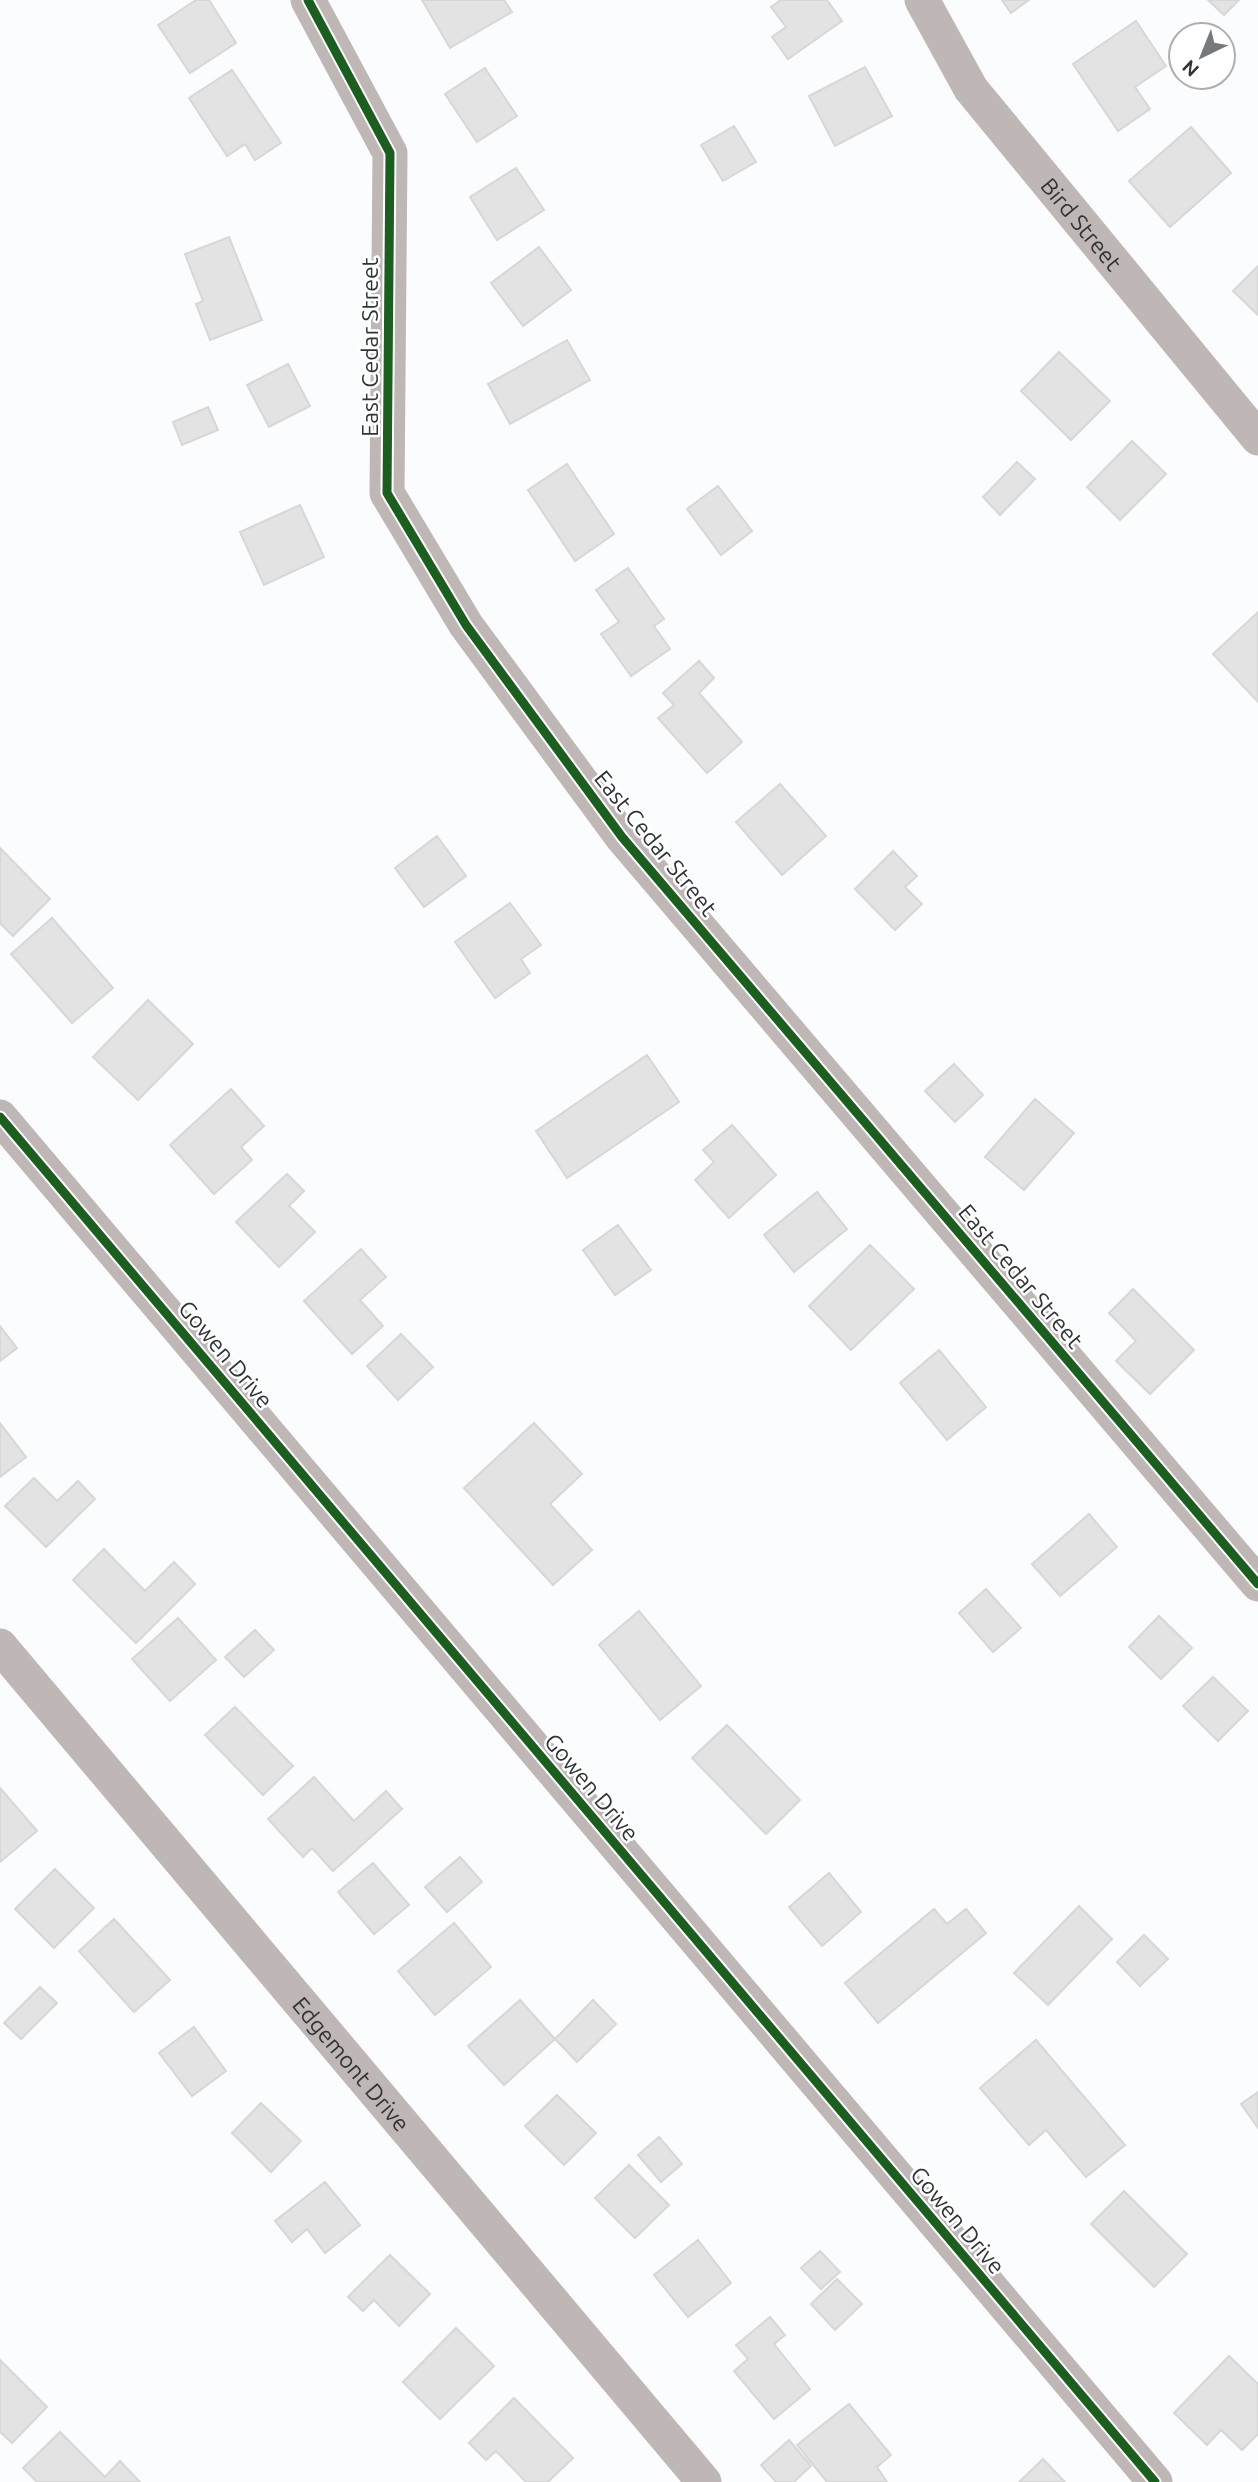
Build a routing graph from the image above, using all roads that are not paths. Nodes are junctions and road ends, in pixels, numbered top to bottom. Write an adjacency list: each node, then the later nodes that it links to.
1 (308, 0): 5 (street, East Cedar Street)
2 (922, 0): 3 (street, Bird Street)
3 (1258, 438)
4 (0, 1117): 8 (street, Gowen Drive)
5 (1258, 1584)
6 (0, 1646): 7 (street, Edgemont Drive)
7 (704, 2482)
8 (1154, 2482)

